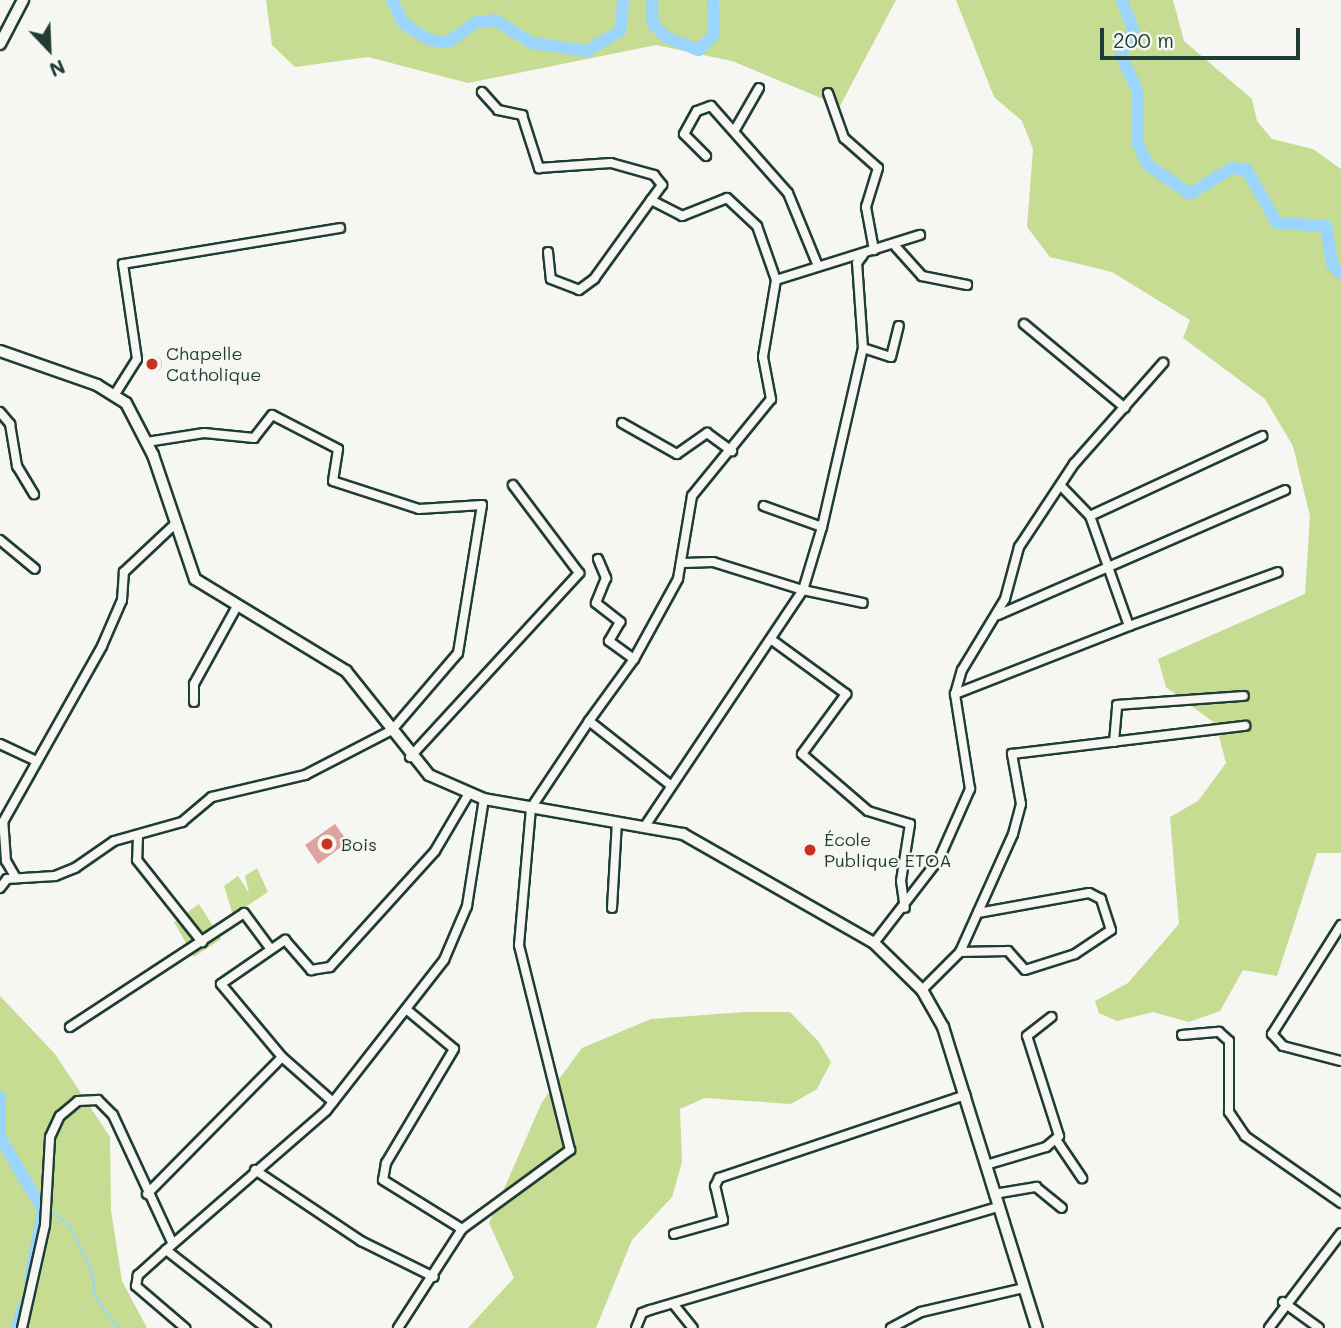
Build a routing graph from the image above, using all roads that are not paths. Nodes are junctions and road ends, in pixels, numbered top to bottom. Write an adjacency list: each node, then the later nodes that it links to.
1 (23, 0): 2 (street)
2 (0, 44)
3 (759, 88): 6 (street)
4 (482, 92): 8 (street)
5 (828, 93): 12 (street)
6 (736, 128): 7 (street); 15 (street)
7 (706, 156)
8 (651, 200): 13 (street); 16 (street)
9 (340, 228): 23 (street)
10 (920, 235): 11 (street)
11 (897, 247): 12 (street); 17 (street)
12 (874, 250): 14 (street)
13 (548, 251)
14 (863, 255): 15 (street); 20 (street)
15 (818, 266): 16 (street)
16 (776, 280): 29 (street)
17 (967, 285)
18 (1024, 324): 24 (street)
19 (899, 326): 20 (street)
20 (863, 348): 37 (street)
21 (0, 351): 23 (street)
22 (1163, 363): 24 (street)
23 (116, 394): 28 (street)
24 (1125, 408): 31 (street)
25 (0, 412): 33 (street)
26 (622, 423): 29 (street)
27 (1262, 436): 35 (street)
28 (147, 442): 36 (street); 56 (street)
29 (732, 451): 40 (street)
30 (513, 485): 59 (street)
31 (1063, 488): 35 (street); 47 (street)
32 (1285, 490): 41 (street)
33 (34, 494)
34 (764, 506): 37 (street)
35 (1090, 516): 41 (street)
36 (176, 523): 46 (street); 60 (street)
37 (821, 527): 44 (street)
38 (0, 540): 42 (street)
39 (598, 559): 50 (street)
40 (684, 563): 44 (street); 50 (street)
41 (1107, 567): 47 (street); 48 (street)
42 (35, 569)
43 (1278, 572): 48 (street)
44 (803, 590): 45 (street); 49 (street)
45 (863, 603)
46 (237, 606): 53 (street); 56 (street)
47 (998, 615): 51 (street)
48 (1129, 626): 51 (street)
49 (772, 639): 61 (street); 71 (street)
50 (634, 659): 54 (street)
51 (955, 694): 71 (street)
52 (1244, 696): 57 (street)
53 (194, 702)
54 (589, 721): 61 (street); 64 (street)
55 (1245, 726): 57 (street)
56 (392, 730): 59 (street); 67 (street)
57 (1114, 741): 72 (street)
58 (0, 744): 60 (street)
59 (410, 757): 62 (street)
60 (34, 760): 68 (street)
61 (670, 784): 66 (street)
62 (468, 794): 63 (street); 76 (street)
63 (484, 799): 64 (street); 79 (street)
64 (531, 808): 65 (street); 96 (street)
65 (617, 822): 66 (street); 70 (street)
66 (645, 826): 75 (street)
67 (138, 836): 68 (street); 74 (street)
68 (17, 879): 69 (street)
69 (0, 888)
70 (612, 908)
71 (905, 908): 75 (street)
72 (978, 913): 77 (street); 77 (street)
73 (1341, 925): 84 (street)
74 (202, 942): 76 (street); 81 (street)
75 (874, 943): 78 (street)
76 (270, 948): 83 (street)
77 (960, 952): 78 (street)
78 (922, 990): 85 (street)
79 (407, 1009): 86 (street); 96 (street)
80 (1051, 1017): 87 (street)
81 (70, 1027)
82 (1182, 1035): 93 (street)
83 (282, 1056): 86 (street); 91 (street)
84 (1341, 1061)
85 (965, 1095): 88 (street); 97 (street)
86 (333, 1102): 89 (street)
87 (1057, 1141): 88 (street); 90 (street)
88 (986, 1165): 92 (street)
89 (255, 1170): 99 (street); 101 (street)
90 (1082, 1178)
91 (147, 1194): 99 (street); 105 (street)
92 (994, 1194): 94 (street); 95 (street)
93 (1341, 1203)
94 (998, 1207): 102 (street); 104 (street)
95 (1062, 1208)
96 (462, 1229): 101 (street)
97 (674, 1234)
98 (1341, 1234): 103 (street)
99 (172, 1241): 100 (street)
100 (166, 1250): 106 (street); 107 (street)
101 (434, 1277): 108 (street)
102 (1023, 1288): 111 (street); 112 (street)
103 (1283, 1302): 113 (street); 114 (street)
104 (675, 1306): 109 (street); 110 (street)
105 (22, 1328)
106 (184, 1328)
107 (266, 1328)
108 (398, 1328)
109 (636, 1328)
110 (693, 1328)
111 (891, 1328)
112 (1037, 1328)
113 (1269, 1328)
114 (1319, 1328)

